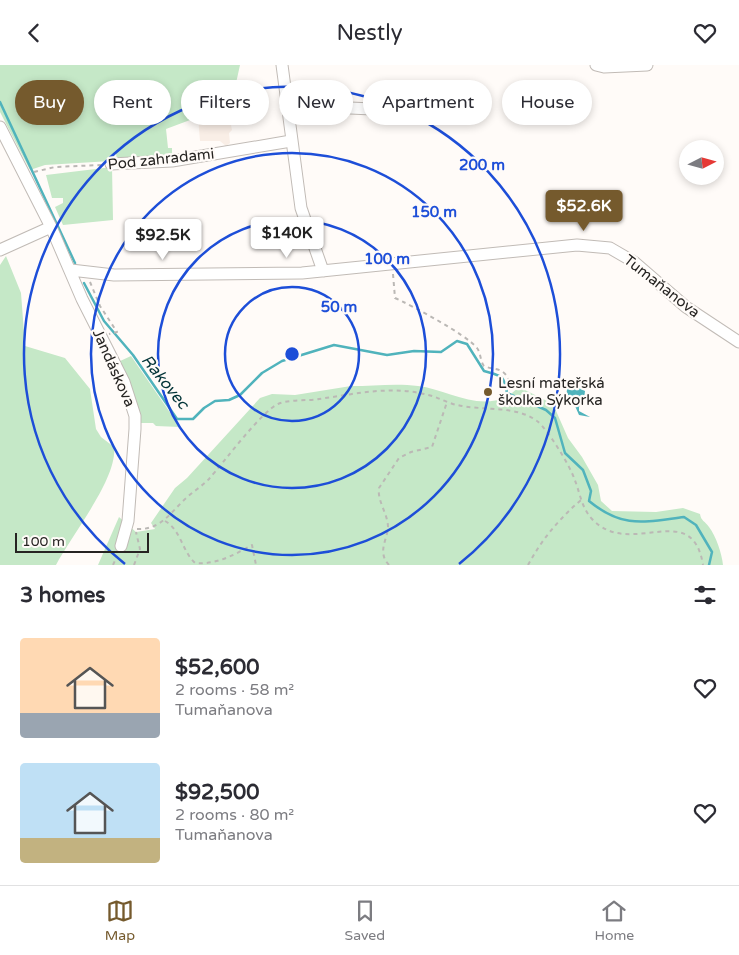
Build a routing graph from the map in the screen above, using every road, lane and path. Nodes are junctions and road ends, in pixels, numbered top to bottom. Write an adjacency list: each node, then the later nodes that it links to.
1 (282, 65): 4 (street)
2 (596, 65): 3 (street)
3 (647, 65)
4 (284, 80)
5 (289, 125): 7 (street)
6 (0, 127): 10 (street, Jandáskova)
7 (291, 141): 8 (street, Pod zahradami); 14 (street)
8 (111, 164): 9 (path, Pod zahradami)
9 (30, 173)
10 (51, 227): 11 (street); 13 (street, Jandáskova)
11 (0, 250)
12 (392, 263): 14 (street, Tumaňanova); 17 (street, Tumaňanova); 19 (path)
13 (71, 270): 14 (street, Tumaňanova); 22 (street, Jandáskova)
14 (323, 271)
15 (90, 282): 16 (path)
16 (108, 334)
17 (739, 342)
18 (447, 402): 19 (path); 21 (path); 25 (path)
19 (509, 411): 20 (path)
20 (581, 500): 26 (path); 27 (path)
21 (164, 521): 23 (path); 24 (path)
22 (121, 546)
23 (134, 565)
24 (256, 565)
25 (389, 565)
26 (528, 565)
27 (703, 565)

